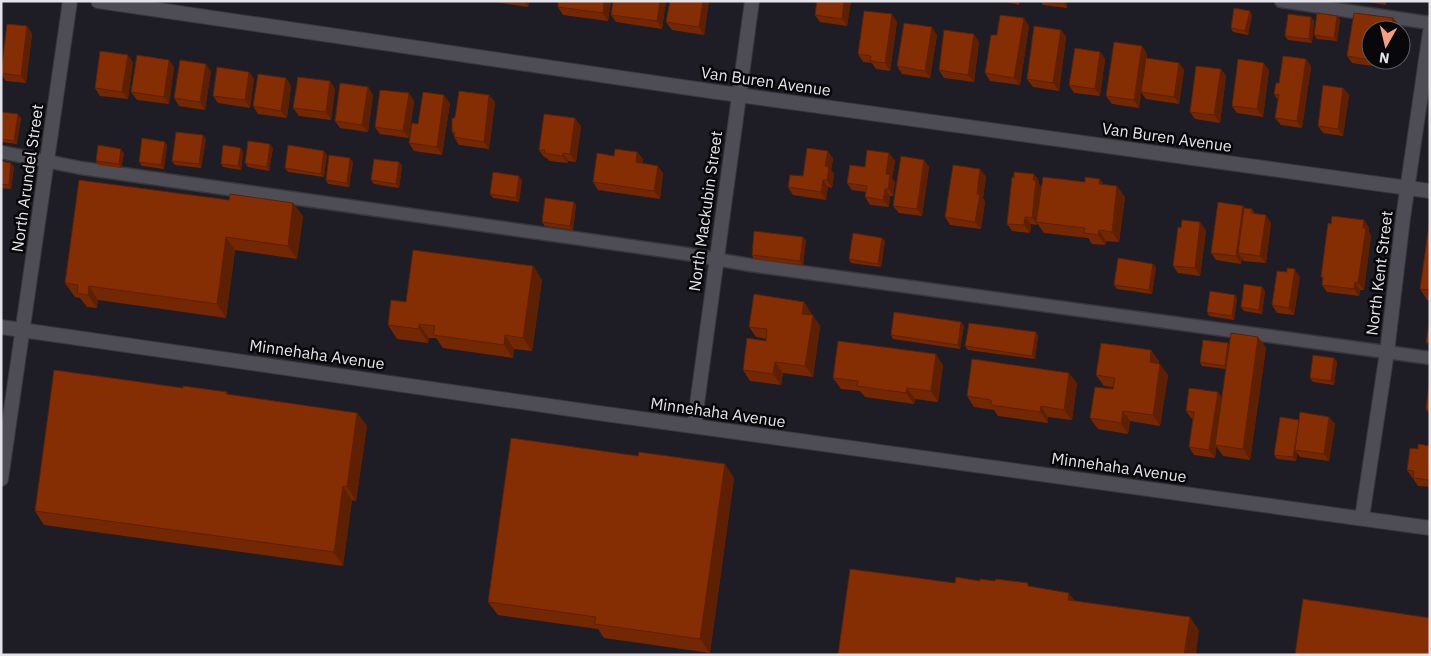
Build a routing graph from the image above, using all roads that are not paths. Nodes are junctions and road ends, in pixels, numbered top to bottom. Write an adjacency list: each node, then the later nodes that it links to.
1 (70, 1): 9 (street, North Arundel Street)
2 (98, 1): 7 (street, Van Buren Avenue)
3 (752, 1): 7 (street, North Mackubin Street)
4 (1281, 1): 5 (lane)
5 (1430, 23)
6 (1430, 32): 10 (street, North Kent Street)
7 (739, 95): 10 (street, Van Buren Avenue); 12 (street, North Mackubin Street)
8 (1, 152): 9 (lane)
9 (47, 162): 12 (lane); 14 (street, North Arundel Street)
10 (1407, 188): 11 (street, Van Buren Avenue); 15 (street, North Kent Street)
11 (1430, 191)
12 (716, 259): 15 (lane); 17 (street, North Mackubin Street)
13 (1, 327): 14 (street, Minnehaha Avenue)
14 (24, 330): 17 (street, Minnehaha Avenue); 18 (street, North Arundel Street)
15 (1387, 352): 16 (lane); 19 (street, North Kent Street)
16 (1430, 358)
17 (694, 426): 19 (street, Minnehaha Avenue)
18 (1, 479)
19 (1362, 518): 20 (street, Minnehaha Avenue)
20 (1430, 528)

